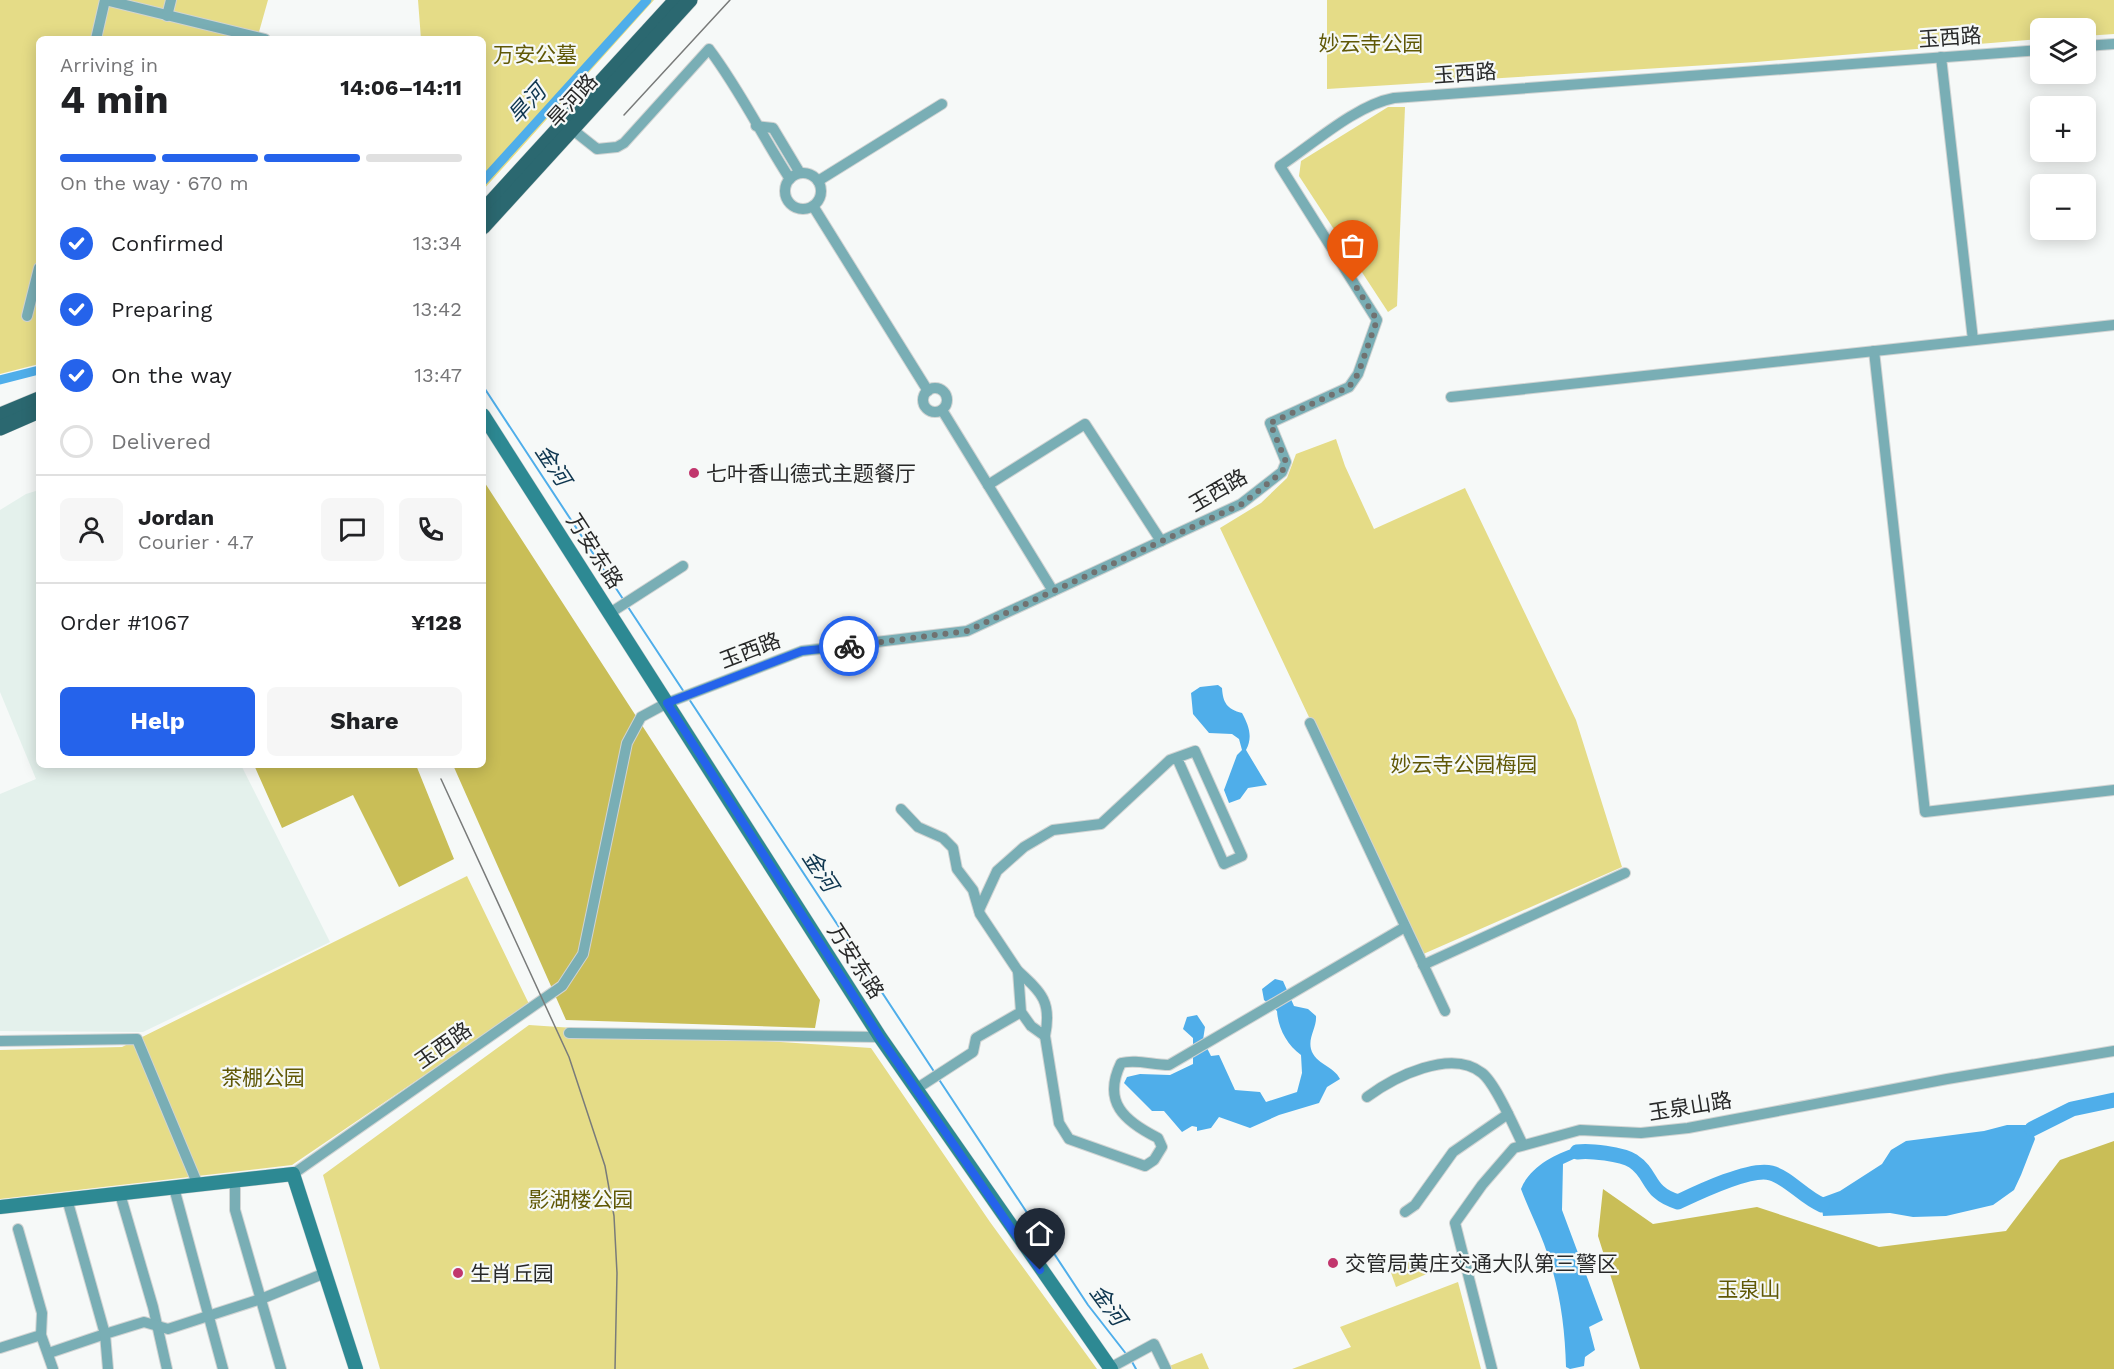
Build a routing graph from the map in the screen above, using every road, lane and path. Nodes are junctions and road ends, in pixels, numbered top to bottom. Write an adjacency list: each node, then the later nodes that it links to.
1 (105, 0): 5 (street); 6 (street)
2 (171, 0): 5 (street)
3 (676, 0): 19 (main road, 旱河路)
4 (690, 0): 14 (main road, 旱河路)
5 (167, 16): 7 (street)
6 (97, 36)
7 (252, 36)
8 (2114, 44): 9 (street)
9 (2096, 45)
10 (2030, 51): 11 (street, 玉西路)
11 (1941, 57): 24 (street); 35 (street, 玉西路)
12 (942, 104): 17 (street)
13 (756, 126): 14 (street); 15 (street); 16 (street)
14 (573, 130): 20 (main road, 旱河路)
15 (800, 173): 16 (street); 17 (street)
16 (790, 179): 18 (street)
17 (818, 181): 18 (street)
18 (813, 206): 26 (street)
19 (486, 208)
20 (486, 225)
21 (36, 280): 22 (street)
22 (27, 316)
23 (2114, 325): 24 (street)
24 (1973, 340): 25 (street)
25 (1874, 351): 27 (street); 42 (street)
26 (928, 392): 29 (street); 29 (street)
27 (1451, 397)
28 (36, 400): 31 (main road)
29 (942, 410): 34 (street)
30 (36, 412): 33 (main road)
31 (0, 415)
32 (486, 419): 38 (street, 万安东路)
33 (0, 428)
34 (988, 485): 35 (street); 37 (street)
35 (1161, 541): 37 (street, 玉西路)
36 (683, 566): 38 (street)
37 (1053, 591): 39 (street, 玉西路)
38 (621, 606): 39 (street, 万安东路)
39 (673, 701): 53 (street, 万安东路); 60 (street, 玉西路)
40 (1310, 723): 46 (street)
41 (1177, 758): 41 (street); 45 (street)
42 (2114, 789)
43 (901, 809): 45 (street)
44 (1625, 873): 47 (street)
45 (979, 910): 48 (street)
46 (1406, 927): 47 (street); 52 (street)
47 (1423, 965): 49 (street)
48 (1018, 971): 50 (street); 52 (street)
49 (1445, 1011)
50 (1021, 1012): 52 (street); 56 (street)
51 (569, 1033): 53 (street)
52 (1045, 1036)
53 (880, 1037): 56 (street, 万安东路)
54 (0, 1041): 62 (street)
55 (2114, 1052): 59 (street, 玉泉山路)
56 (916, 1089): 77 (street, 万安东路)
57 (1367, 1097): 58 (street)
58 (1508, 1114): 59 (street); 67 (street)
59 (1523, 1146): 85 (street, 玉泉山路)
60 (293, 1174): 61 (street); 69 (street)
61 (235, 1181): 62 (street); 70 (street)
62 (198, 1185): 63 (street)
63 (174, 1188): 64 (street); 71 (street)
64 (120, 1194): 65 (street); 72 (street)
65 (67, 1199): 66 (street); 73 (street)
66 (0, 1207)
67 (1405, 1212)
68 (18, 1229): 74 (street)
69 (325, 1273): 70 (street); 83 (street)
70 (261, 1299): 71 (street); 82 (street)
71 (210, 1316): 72 (street); 81 (street)
72 (155, 1326): 73 (street); 80 (street)
73 (105, 1334): 76 (street); 79 (street)
74 (41, 1335): 75 (street); 76 (street)
75 (0, 1348)
76 (49, 1353): 78 (street)
77 (1110, 1368): 84 (street)
78 (53, 1369)
79 (108, 1369)
80 (166, 1369)
81 (223, 1369)
82 (281, 1369)
83 (356, 1369)
84 (1167, 1369)
85 (1492, 1369)

